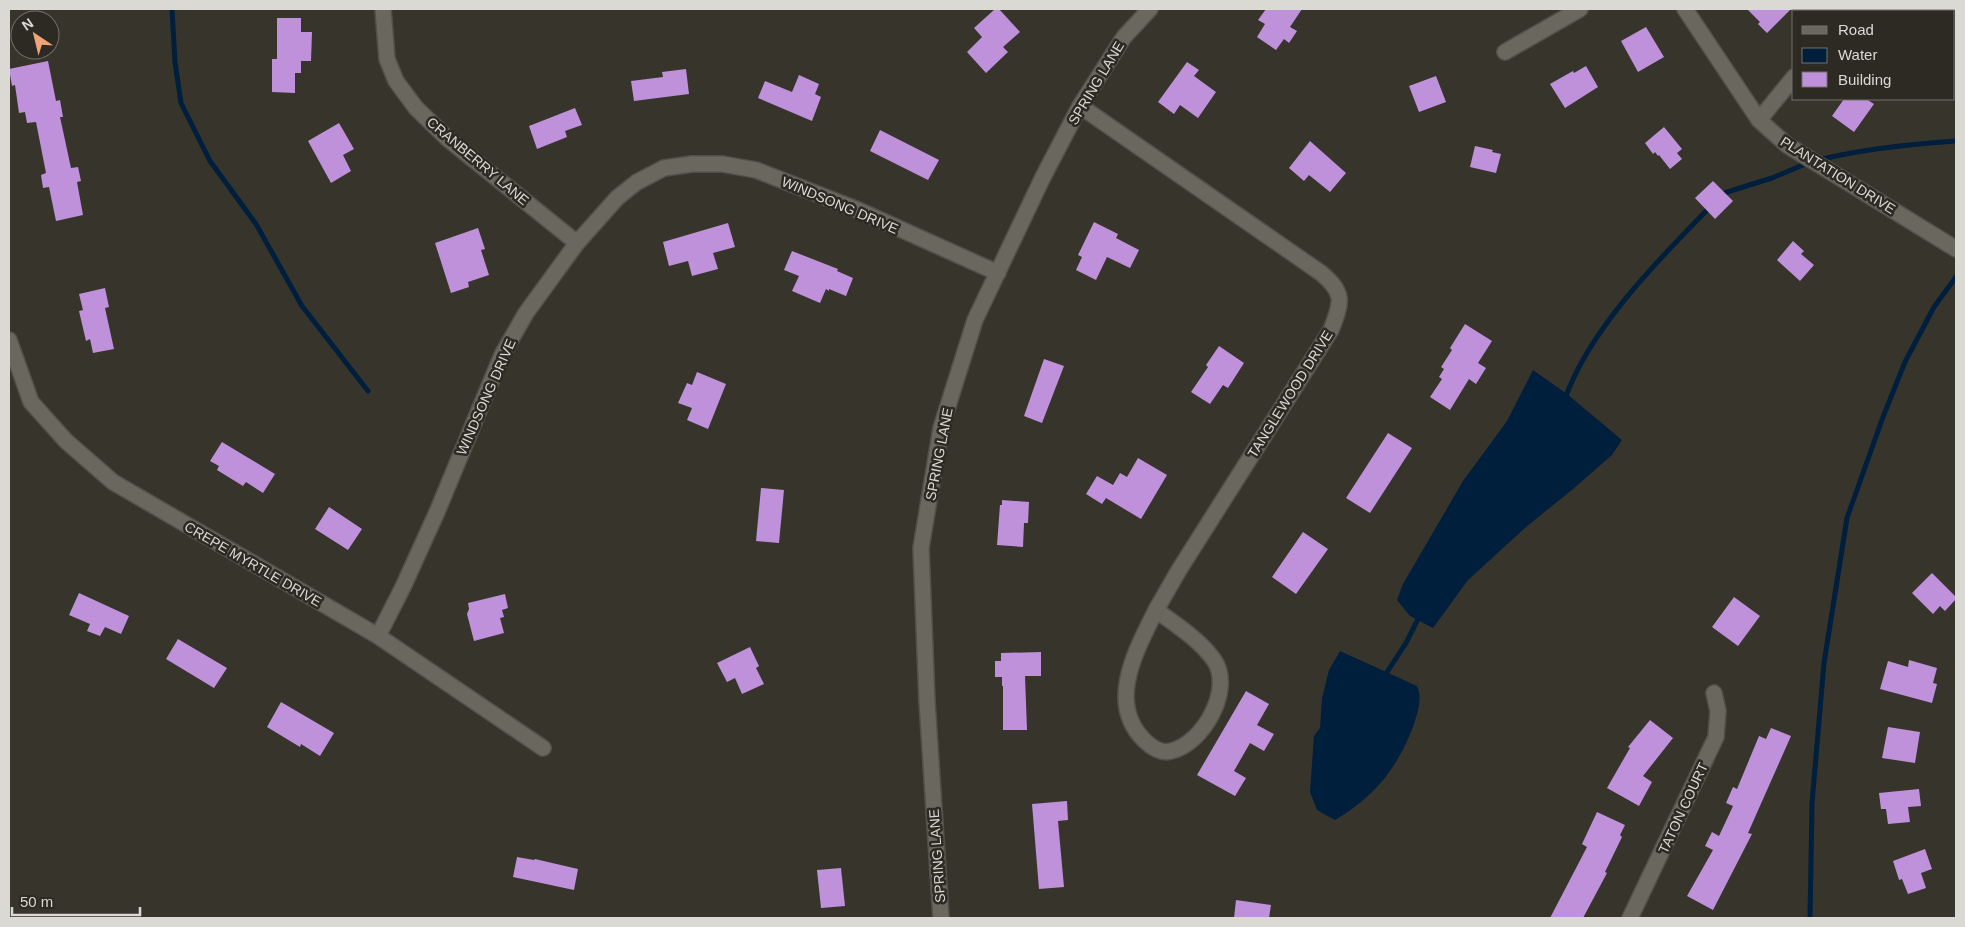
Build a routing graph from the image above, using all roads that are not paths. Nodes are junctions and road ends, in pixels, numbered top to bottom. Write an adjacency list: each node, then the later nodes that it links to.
1 (383, 9): 9 (street, CRANBERRY LANE)
2 (1150, 9): 7 (street, SPRING LANE)
3 (1580, 9): 5 (street)
4 (1685, 9): 8 (street, PLANTATION DRIVE)
5 (1505, 52)
6 (1792, 79): 8 (street)
7 (1080, 106): 11 (street, SPRING LANE); 13 (street, TANGLEWOOD DRIVE)
8 (1759, 120): 10 (street, PLANTATION DRIVE)
9 (577, 243): 11 (street, WINDSONG DRIVE); 14 (street, WINDSONG DRIVE)
10 (1956, 249)
11 (998, 273): 17 (street, SPRING LANE)
12 (9, 340): 14 (street, CREPE MYRTLE DRIVE)
13 (1156, 610): 13 (street, TANGLEWOOD DRIVE)
14 (378, 636): 16 (street, CREPE MYRTLE DRIVE)
15 (1714, 693): 18 (street, TATON COURT)
16 (543, 748)
17 (941, 918)
18 (1630, 918)

